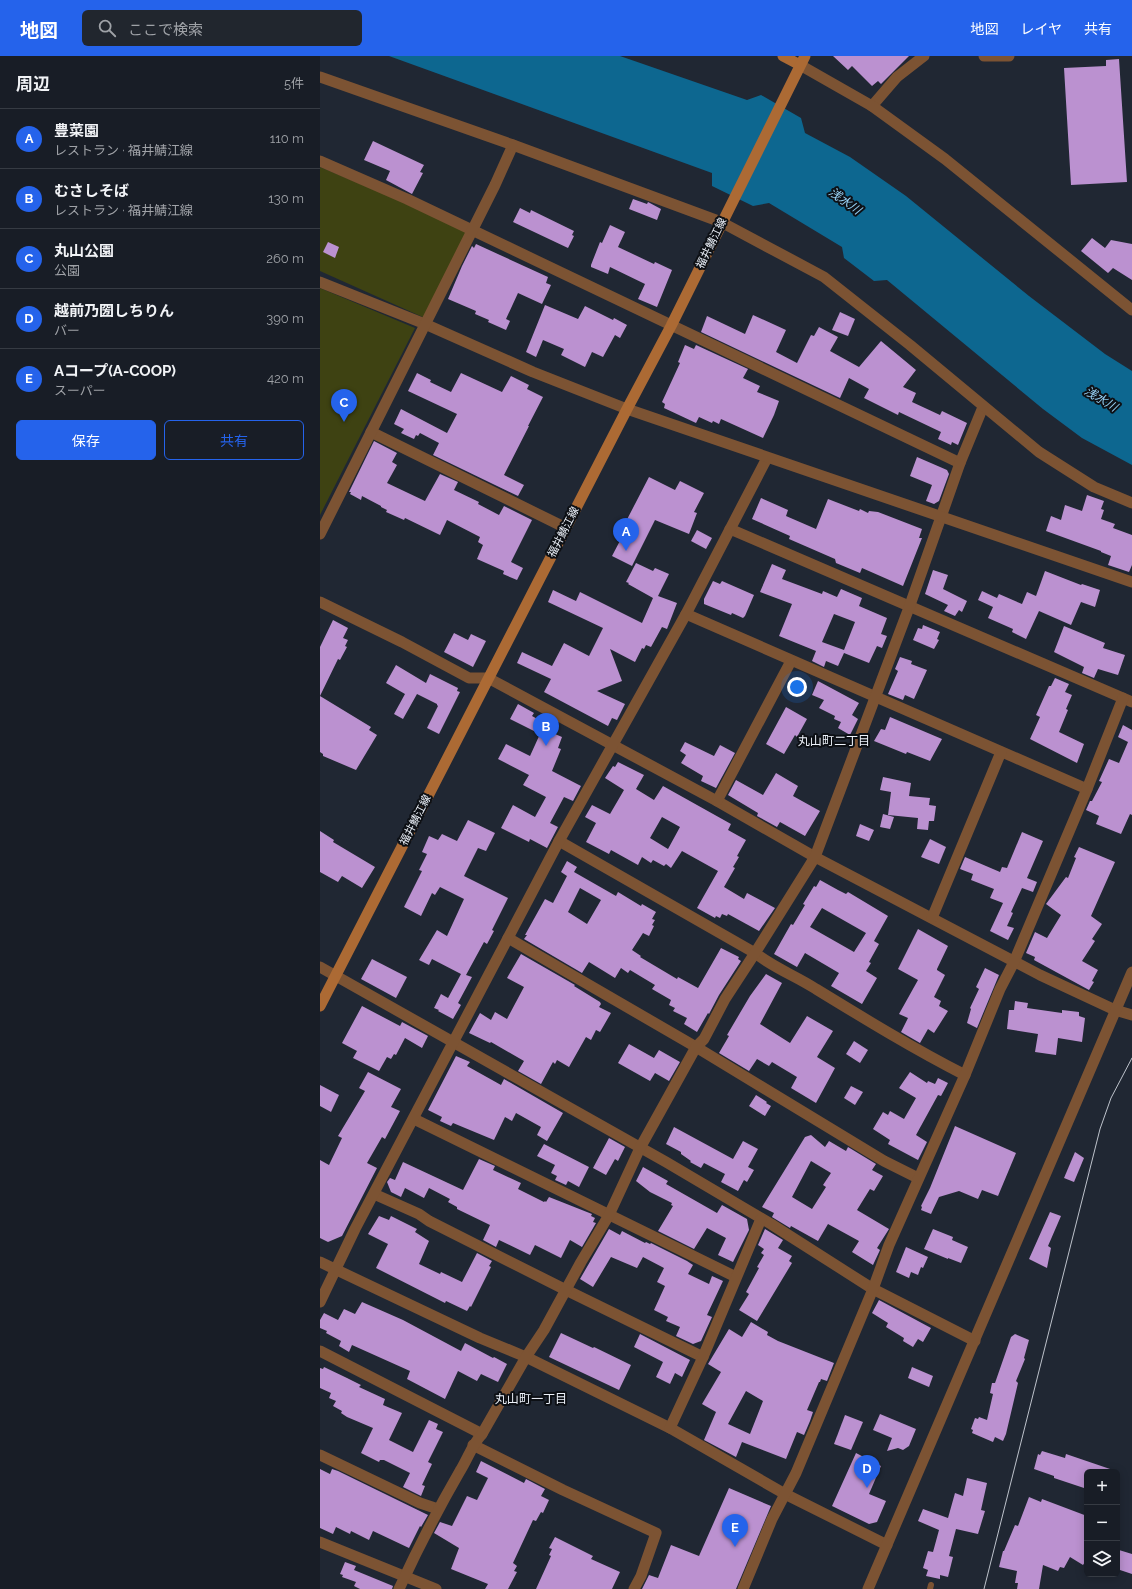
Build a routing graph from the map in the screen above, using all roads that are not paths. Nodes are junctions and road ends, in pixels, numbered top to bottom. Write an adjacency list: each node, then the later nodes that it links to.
1 (783, 56): 5 (main road)
2 (924, 56): 7 (street)
3 (984, 56): 4 (street)
4 (1009, 56)
5 (802, 60): 7 (street); 10 (main road, 福井鯖江線)
6 (320, 77): 8 (street)
7 (872, 106): 13 (street)
8 (513, 145): 10 (street); 11 (street)
9 (320, 161): 11 (street)
10 (721, 222): 15 (main road, 福井鯖江線); 16 (street)
11 (472, 231): 14 (street); 15 (street)
12 (320, 282): 14 (street)
13 (1132, 310)
14 (425, 324): 17 (street); 18 (street)
15 (671, 326): 17 (main road, 福井鯖江線); 20 (street)
16 (983, 407): 20 (street); 21 (street)
17 (626, 409): 19 (street); 23 (main road, 福井鯖江線)
18 (371, 432): 23 (street); 25 (street)
19 (767, 458): 22 (street); 24 (street)
20 (960, 464): 22 (street)
21 (1132, 503)
22 (941, 517): 26 (street); 28 (street)
23 (566, 528): 31 (main road, 福井鯖江線)
24 (730, 528): 28 (street); 29 (street)
25 (320, 534)
26 (1132, 582)
27 (320, 602): 31 (street)
28 (910, 605): 32 (street); 33 (street)
29 (686, 614): 30 (street); 34 (street)
30 (791, 661): 32 (street); 37 (street)
31 (488, 678): 34 (street); 46 (main road, 福井鯖江線)
32 (875, 697): 35 (street); 39 (street)
33 (1127, 700): 36 (street)
34 (613, 745): 37 (street); 38 (street)
35 (1001, 752): 36 (street); 40 (street)
36 (1087, 789): 43 (street)
37 (717, 801): 39 (street)
38 (559, 841): 41 (street); 42 (street)
39 (815, 857): 40 (street); 42 (street)
40 (932, 918): 43 (street)
41 (508, 938): 50 (street); 51 (street)
42 (755, 953): 51 (street); 52 (street)
43 (1014, 962): 48 (street); 52 (street)
44 (320, 967): 46 (street)
45 (1132, 972): 48 (street)
46 (336, 975): 47 (main road, 福井鯖江線); 50 (street)
47 (320, 1006)
48 (1115, 1010): 49 (street); 65 (street)
49 (1132, 1015)
50 (454, 1041): 53 (street); 54 (street)
51 (696, 1047): 54 (street); 55 (street)
52 (965, 1075): 55 (street)
53 (414, 1119): 56 (street); 57 (street)
54 (640, 1148): 57 (street); 58 (street)
55 (918, 1178): 62 (street)
56 (374, 1194): 60 (street); 63 (street)
57 (609, 1215): 61 (street); 63 (street)
58 (761, 1219): 61 (street); 62 (street)
59 (320, 1262): 60 (street)
60 (335, 1269): 64 (street); 67 (street)
61 (736, 1277): 68 (street)
62 (873, 1289): 65 (street); 73 (street)
63 (566, 1290): 67 (street); 68 (street)
64 (320, 1302)
65 (975, 1341): 76 (street)
66 (320, 1351): 70 (street)
67 (526, 1357): 69 (street); 70 (street)
68 (703, 1357): 69 (street)
69 (670, 1428): 73 (street)
70 (482, 1434): 71 (street)
71 (473, 1445): 74 (street); 80 (street)
72 (320, 1455): 74 (street)
73 (785, 1494): 76 (street); 81 (street)
74 (438, 1509): 77 (street)
75 (320, 1542): 77 (street)
76 (887, 1545): 82 (street)
77 (405, 1577): 78 (street); 79 (street)
78 (399, 1589)
79 (436, 1589)
80 (634, 1589)
81 (743, 1589)
82 (868, 1589)

